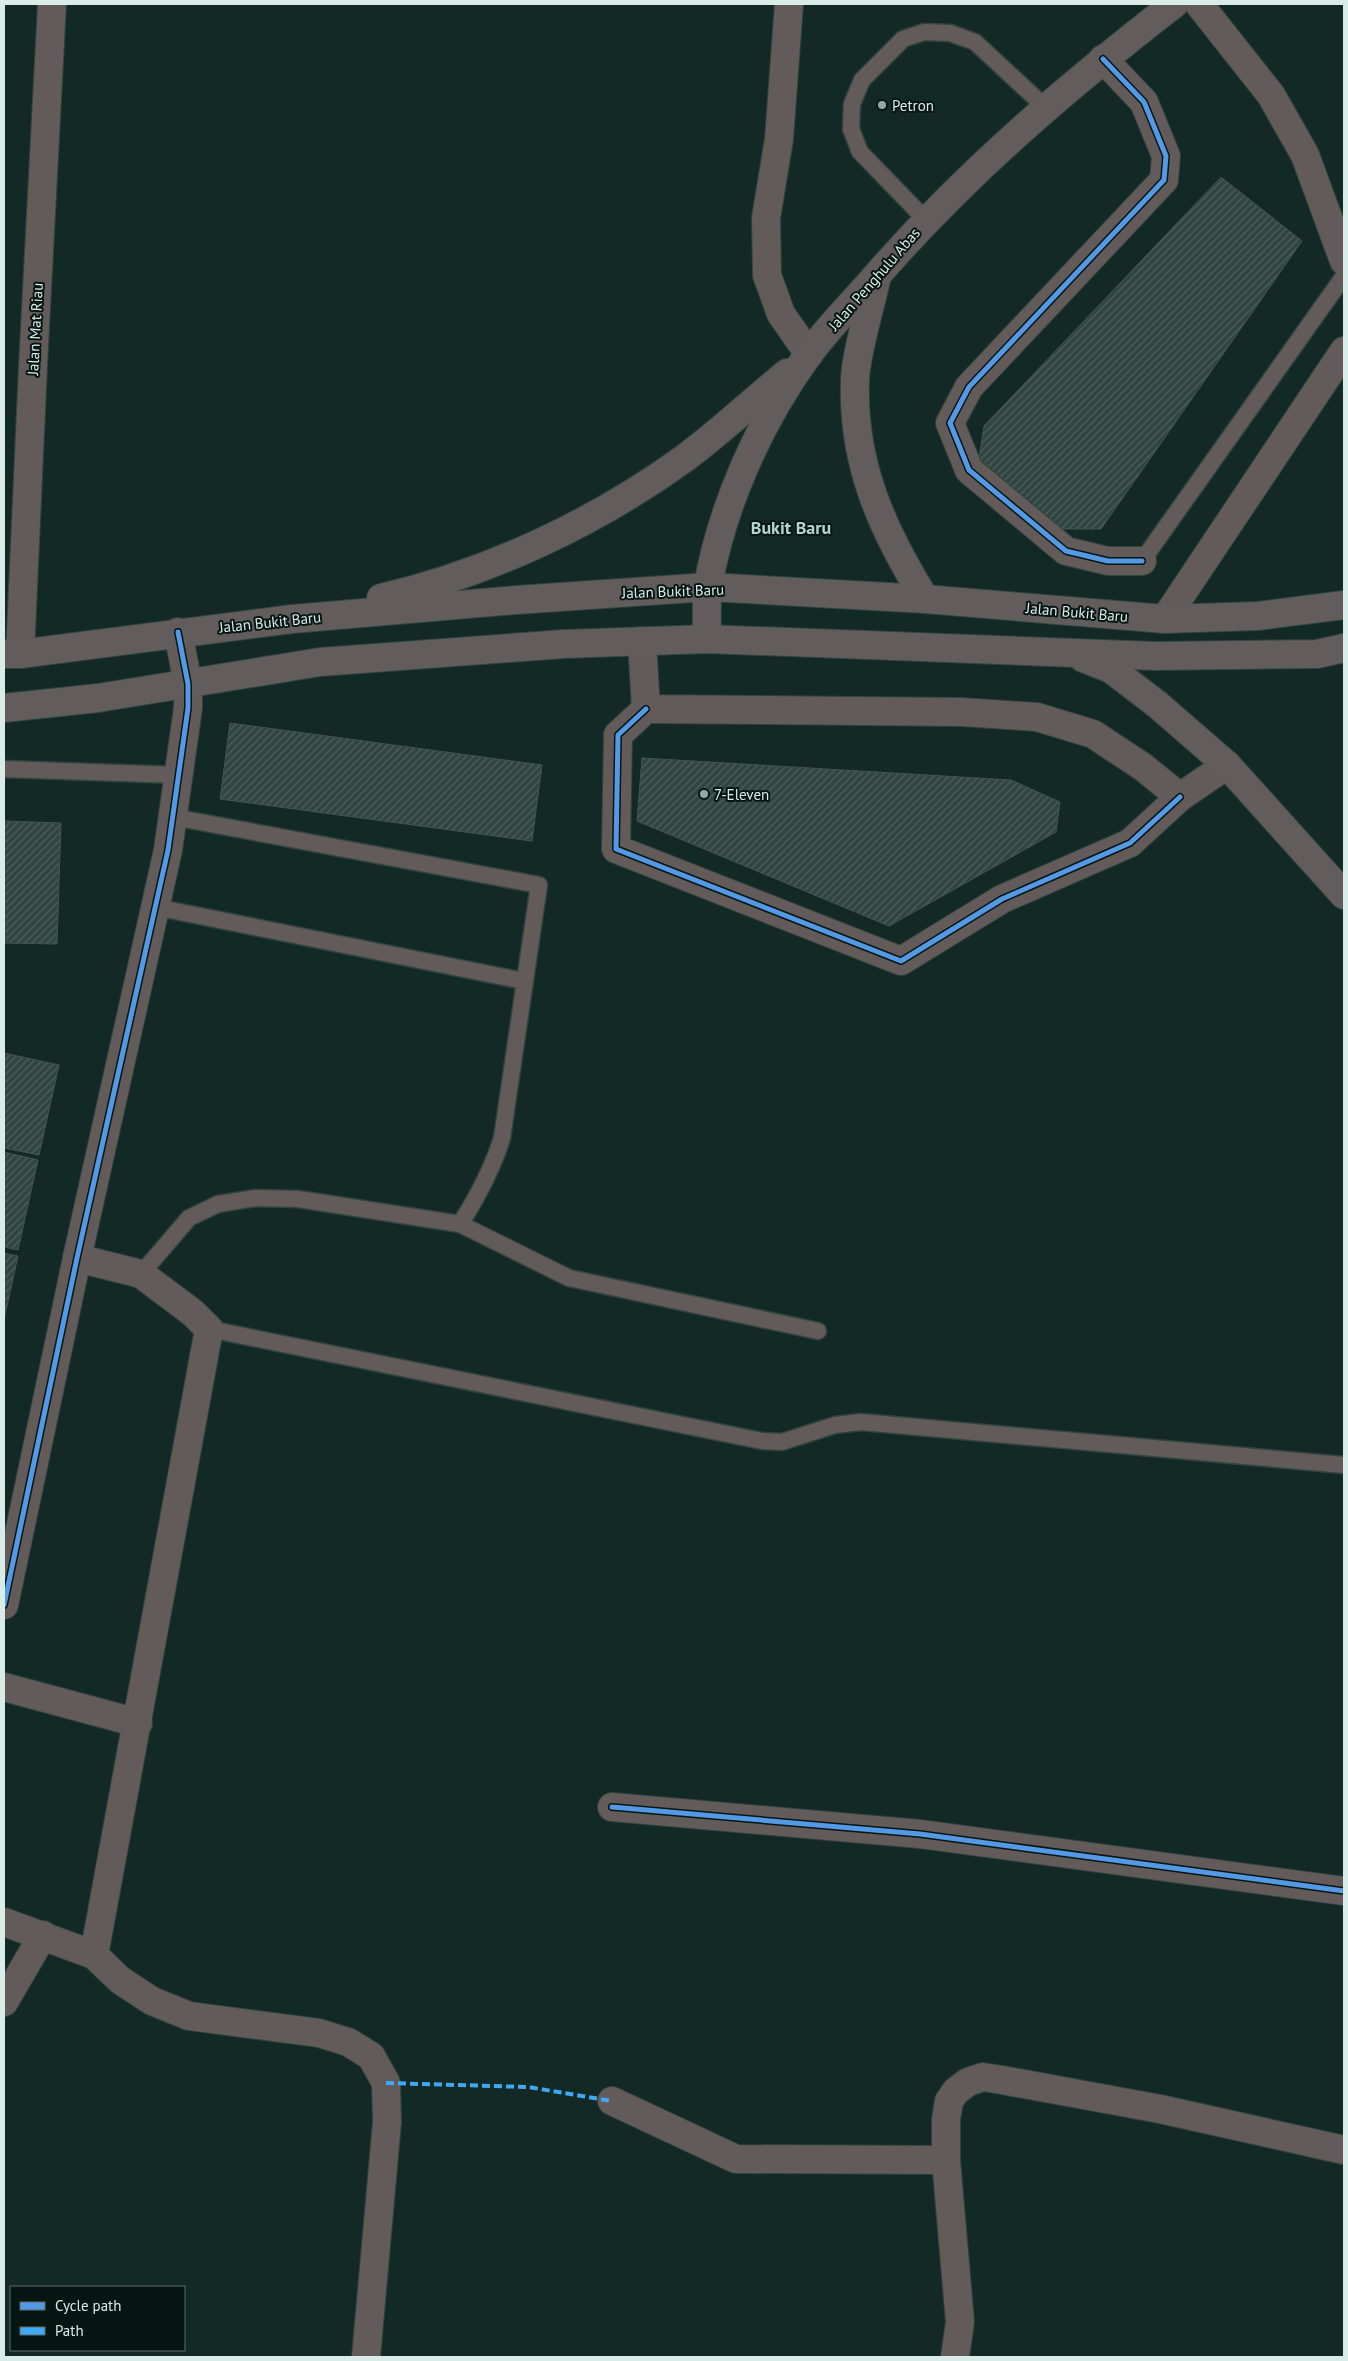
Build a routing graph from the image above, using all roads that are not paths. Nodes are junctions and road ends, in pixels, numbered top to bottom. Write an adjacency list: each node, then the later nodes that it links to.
1 (52, 4): 24 (street, Jalan Mat Riau)
2 (789, 4): 12 (street)
3 (1174, 4): 5 (main road, Jalan Penghulu Abas)
4 (1199, 4): 8 (street)
5 (1102, 59): 6 (main road, Jalan Penghulu Abas); 13 (street)
6 (1045, 107): 7 (main road, Jalan Penghulu Abas); 7 (lane)
7 (926, 220): 9 (main road, Jalan Penghulu Abas)
8 (1344, 262)
9 (877, 276): 12 (main road, Jalan Penghulu Abas); 15 (main road)
10 (1344, 276): 13 (lane)
11 (1344, 351): 18 (street)
12 (809, 354): 14 (main road, Jalan Penghulu Abas); 17 (main road)
13 (1142, 561)
14 (708, 587): 15 (main road, Jalan Bukit Baru); 17 (main road, Jalan Bukit Baru); 20 (main road, Jalan Penghulu Abas)
15 (924, 599): 18 (main road, Jalan Bukit Baru)
16 (1344, 605): 18 (main road, Jalan Bukit Baru)
17 (292, 619): 19 (main road, Jalan Bukit Baru)
18 (1166, 619)
19 (178, 632): 24 (main road, Jalan Bukit Baru); 25 (street)
20 (706, 639): 21 (main road); 23 (main road)
21 (642, 641): 25 (main road); 27 (street)
22 (1344, 648): 23 (main road)
23 (1066, 652): 28 (main road)
24 (12, 654)
25 (188, 684): 26 (main road); 30 (street)
26 (4, 708)
27 (646, 709): 31 (street); 31 (street)
28 (1227, 765): 31 (street); 33 (main road)
29 (4, 769): 30 (lane)
30 (179, 775): 32 (street)
31 (1180, 797)
32 (172, 818): 34 (street); 35 (lane)
33 (1344, 895)
34 (155, 907): 35 (lane); 37 (street)
35 (524, 981): 36 (lane)
36 (460, 1224): 38 (lane); 40 (lane)
37 (77, 1258): 38 (street); 42 (street)
38 (141, 1274): 39 (street)
39 (209, 1329): 41 (lane); 44 (street)
40 (818, 1331)
41 (1344, 1465)
42 (4, 1605)
43 (4, 1687): 44 (street)
44 (138, 1723): 49 (street)
45 (612, 1808): 46 (street)
46 (1344, 1891)
47 (4, 1922): 48 (street)
48 (42, 1935): 49 (street); 50 (street)
49 (94, 1954): 54 (street)
50 (4, 2002)
51 (612, 2100): 53 (street)
52 (1344, 2150): 53 (street)
53 (946, 2160): 55 (street)
54 (366, 2357)
55 (955, 2357)

